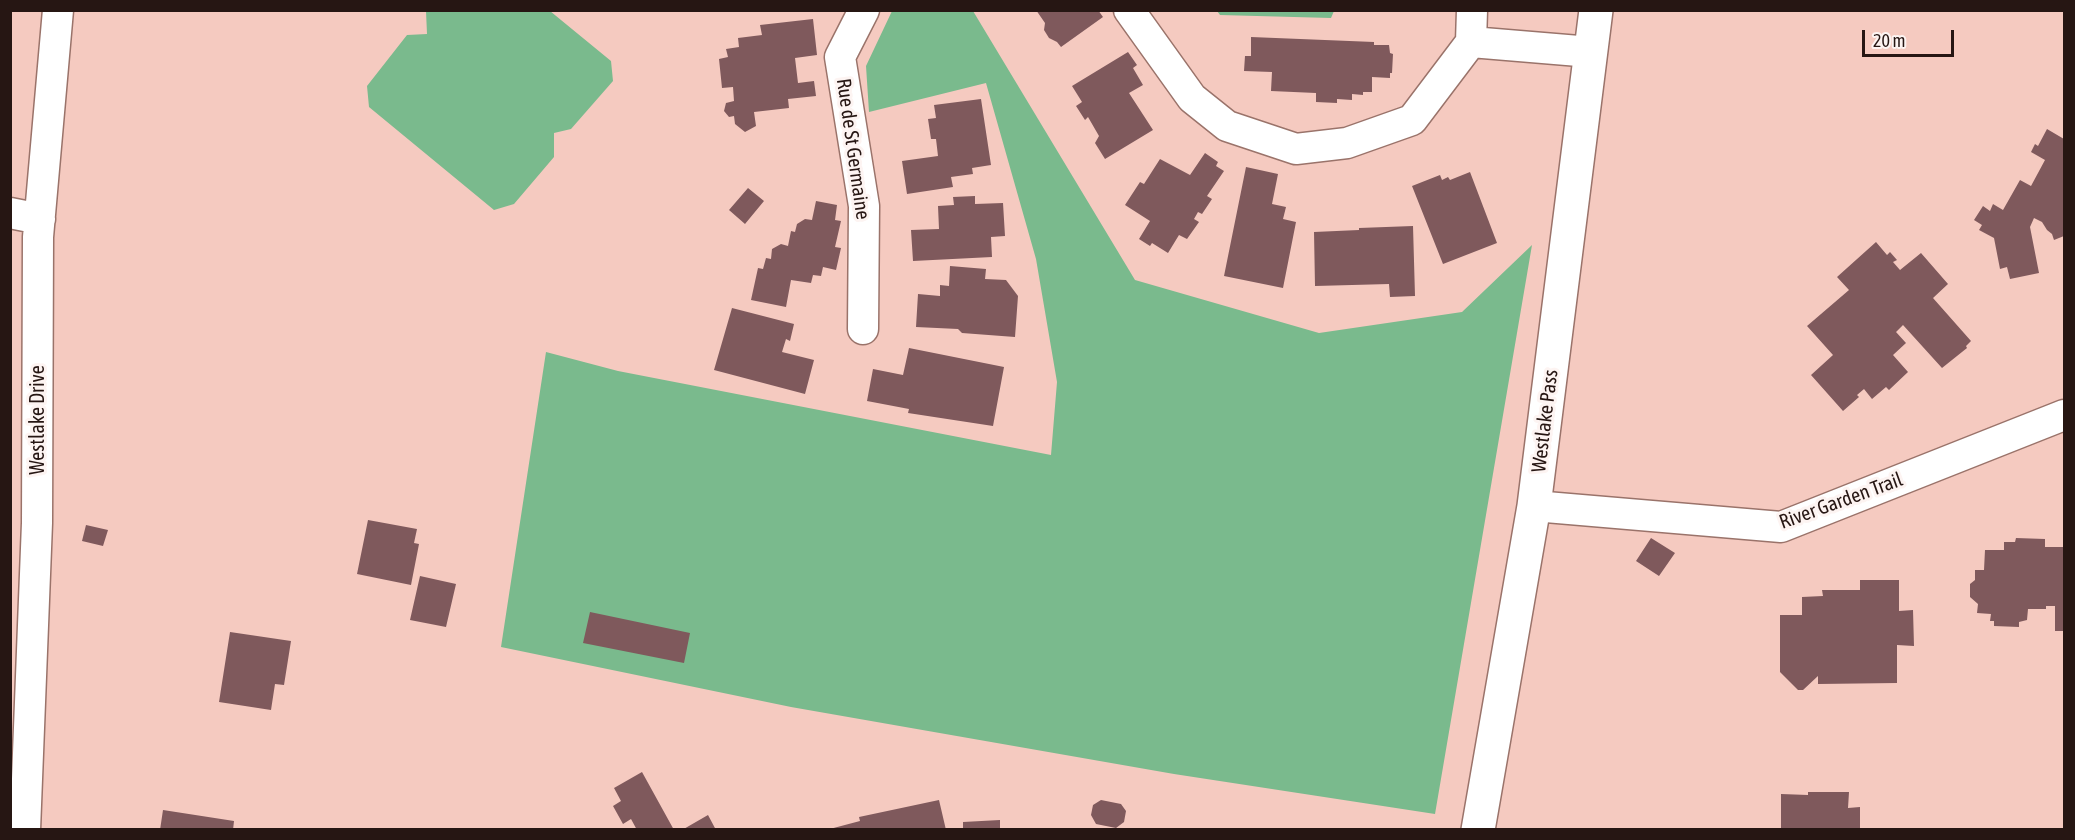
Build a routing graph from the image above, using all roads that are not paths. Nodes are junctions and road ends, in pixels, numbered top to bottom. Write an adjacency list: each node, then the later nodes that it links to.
1 (58, 10): 9 (street, Westlake Drive)
2 (864, 10): 10 (street, Rue de St Germaine)
3 (1129, 10): 6 (street)
4 (1472, 10): 6 (street)
5 (1596, 10): 7 (street, Westlake Pass)
6 (1471, 42): 7 (street)
7 (1591, 52): 12 (street, Westlake Pass)
8 (10, 213): 9 (street)
9 (40, 219): 13 (street, Westlake Drive)
10 (863, 329)
11 (2064, 416): 12 (street, River Garden Trail)
12 (1534, 506): 14 (street, Westlake Pass)
13 (25, 830)
14 (1478, 830)

